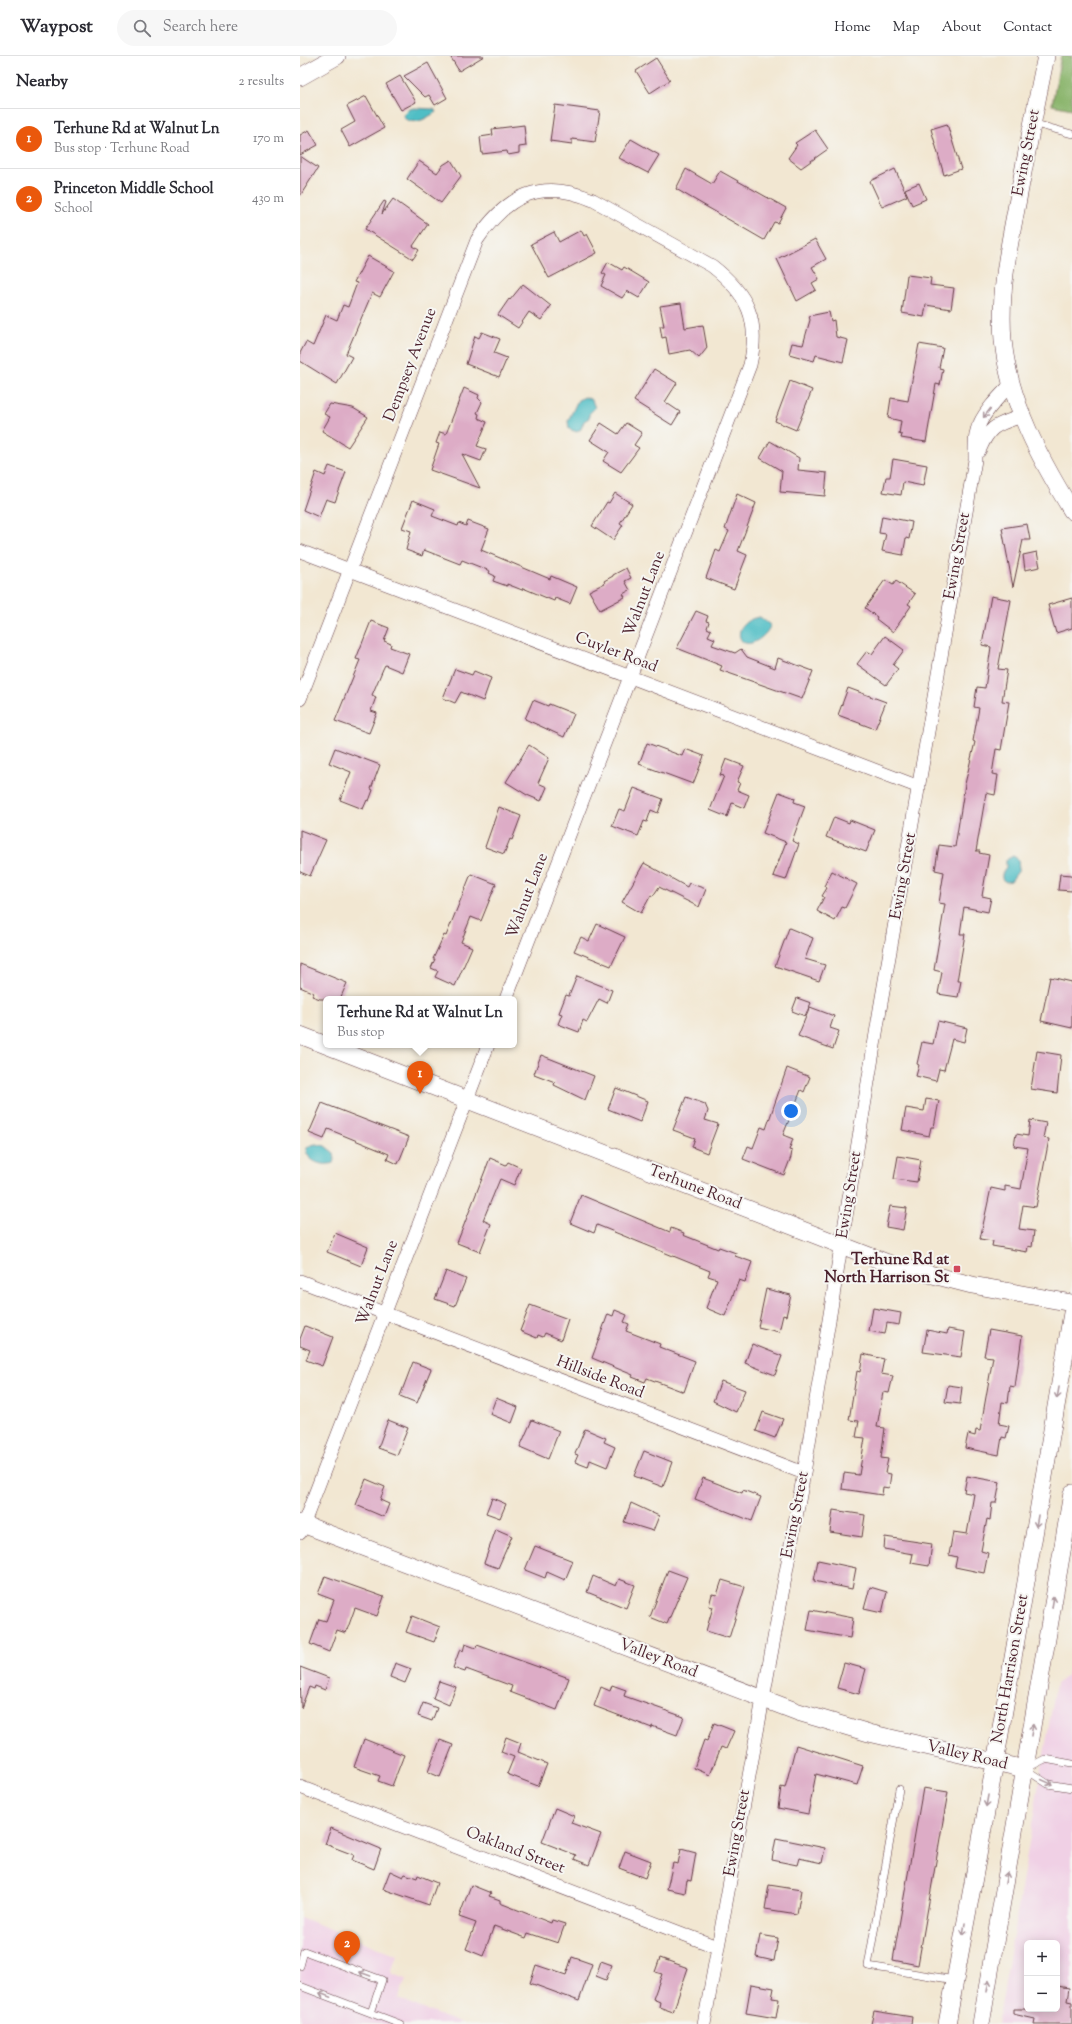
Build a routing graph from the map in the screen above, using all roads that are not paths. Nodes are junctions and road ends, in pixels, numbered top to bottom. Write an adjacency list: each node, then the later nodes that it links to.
1 (337, 56): 3 (street)
2 (1046, 56): 4 (street, Ewing Street)
3 (300, 77)
4 (1032, 123): 5 (lane); 7 (street, Ewing Street)
5 (1072, 134)
6 (658, 236): 12 (street, Dempsey Avenue); 13 (street, Walnut Lane)
7 (1012, 383): 8 (street); 9 (street, Ewing Street, one-way to 9)
8 (1022, 416): 9 (street, Ewing Street); 10 (street)
9 (975, 460): 15 (street, Ewing Street)
10 (1072, 510)
11 (300, 551): 12 (street, Cuyler Road)
12 (350, 570): 13 (street, Cuyler Road); 14 (street, Dempsey Avenue)
13 (631, 678): 15 (street, Cuyler Road); 16 (street, Walnut Lane)
14 (300, 699)
15 (920, 787): 22 (street, Ewing Street)
16 (507, 996)
17 (300, 1035): 18 (street, Terhune Road)
18 (323, 1044)
19 (333, 1048): 21 (street, Terhune Road)
20 (487, 1048): 21 (street, Walnut Lane)
21 (467, 1100): 22 (street, Terhune Road); 26 (street, Walnut Lane)
22 (842, 1245): 24 (street, Terhune Road); 27 (street, Ewing Street)
23 (300, 1281): 26 (street, Hillside Road)
24 (1072, 1303)
25 (1072, 1313): 31 (street, North Harrison Street, one-way to 31)
26 (384, 1314): 27 (street, Hillside Road); 29 (street, Walnut Lane)
27 (804, 1473): 30 (street, Ewing Street)
28 (1072, 1493): 33 (street, North Harrison Street, one-way to 28)
29 (301, 1527): 30 (street, Valley Road)
30 (762, 1698): 31 (street, Valley Road); 37 (street, Ewing Street)
31 (995, 1763): 33 (street, Valley Road); 39 (street, North Harrison Street, one-way to 39)
32 (1072, 1764): 33 (lane)
33 (1025, 1769): 35 (lane, one-way to 35); 45 (street, North Harrison Street, one-way to 33)
34 (300, 1787): 37 (street, Oakland Street)
35 (1072, 1788)
36 (899, 1789): 39 (lane)
37 (717, 1947): 43 (street, Ewing Street)
38 (300, 1966): 41 (lane, one-way to 38)
39 (955, 1980): 44 (street, North Harrison Street)
40 (300, 1986): 41 (lane, one-way to 40)
41 (371, 2013): 42 (lane)
42 (400, 2024)
43 (704, 2024)
44 (947, 2024)
45 (981, 2024)

